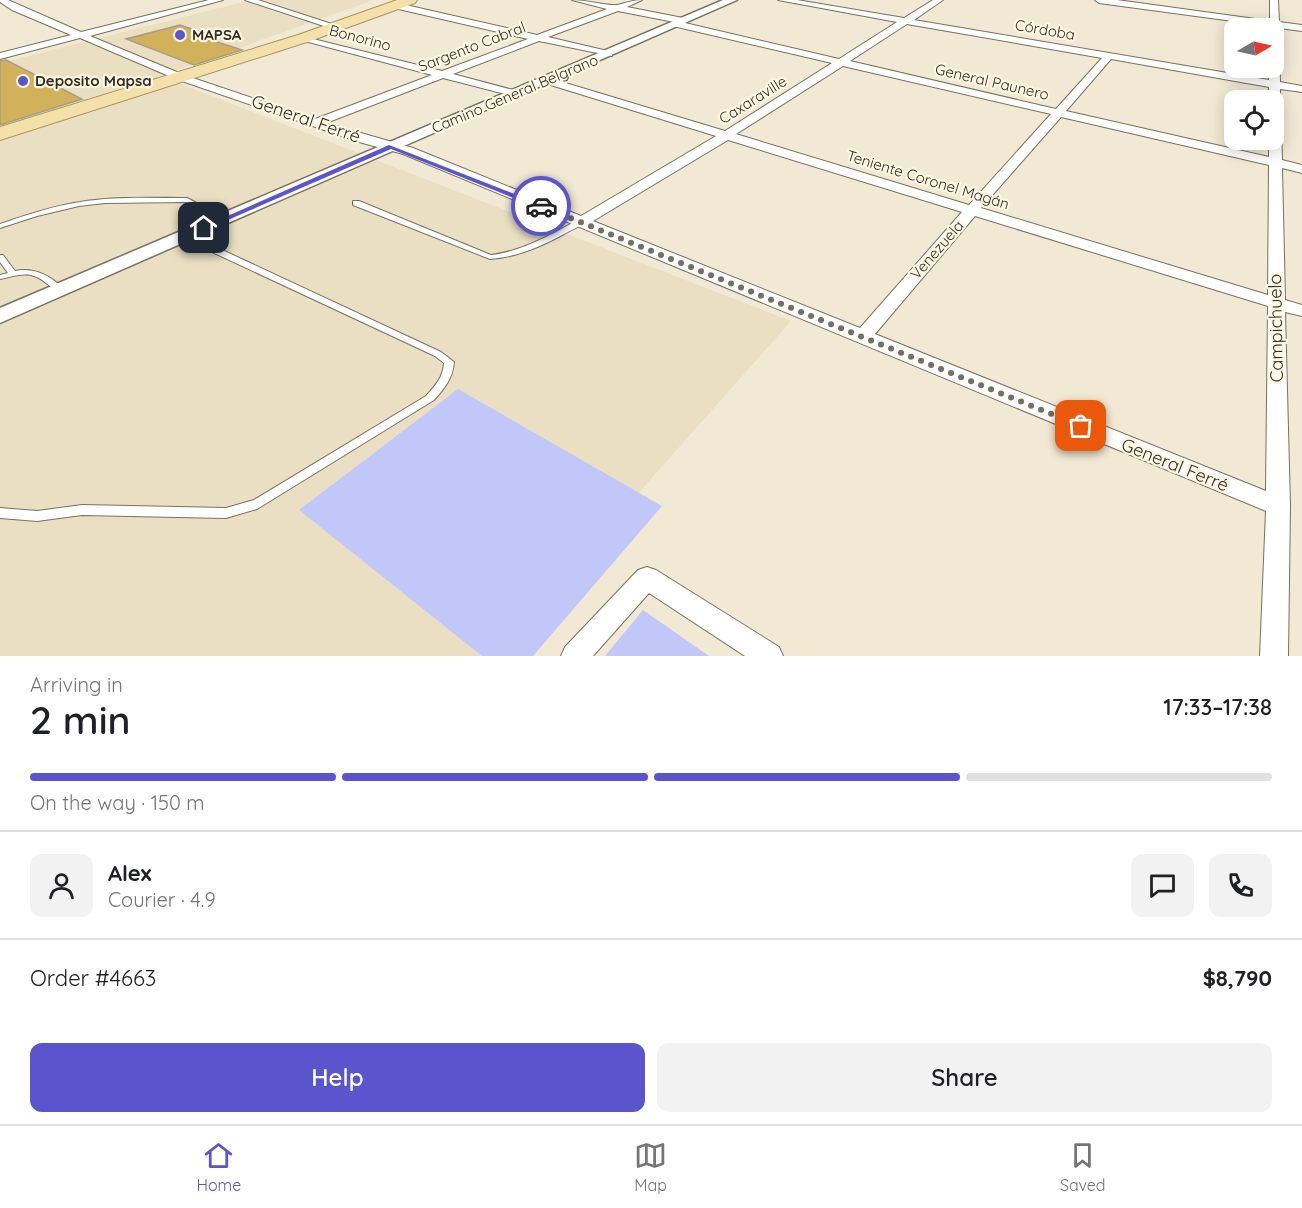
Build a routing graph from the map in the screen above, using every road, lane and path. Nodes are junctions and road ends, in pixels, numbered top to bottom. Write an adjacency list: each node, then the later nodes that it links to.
1 (2, 0): 20 (street, General Ferré)
2 (219, 0): 20 (street)
3 (249, 0): 18 (street)
4 (576, 0): 12 (street, General Paunero)
5 (638, 0): 12 (street, Sargento Cabral)
6 (732, 0): 15 (street, Camino General Belgrano)
7 (782, 0): 16 (street, Córdoba)
8 (939, 0): 16 (street, Caxaraville)
9 (1099, 0): 13 (street)
10 (1274, 0): 14 (street, Campichuelo)
11 (404, 3): 18 (main road); 22 (street)
12 (616, 8): 15 (street, General Paunero); 22 (street, Sargento Cabral)
13 (1230, 18)
14 (1274, 18)
15 (680, 22): 23 (street, Camino General Belgrano); 26 (street, General Paunero)
16 (908, 22): 25 (street, Córdoba); 26 (street, Caxaraville)
17 (1284, 25): 19 (street)
18 (336, 27): 21 (main road)
19 (1302, 28)
20 (81, 35): 24 (street); 28 (street, General Ferré)
21 (304, 38): 27 (street, Bonorino); 28 (main road)
22 (539, 38): 23 (street); 27 (street, Sargento Cabral)
23 (608, 54): 30 (street, Camino General Belgrano)
24 (0, 56)
25 (1109, 56): 31 (street, Córdoba); 34 (street, Venezuela)
26 (842, 63): 34 (street, General Paunero); 37 (street, Caxaraville)
27 (441, 75): 33 (street, Bonorino); 35 (street, Sargento Cabral)
28 (180, 77): 35 (street, General Ferré); 36 (main road)
29 (1275, 78): 31 (street, Campichuelo)
30 (545, 80): 33 (street, Camino General Belgrano); 37 (street, Teniente Coronel Magán)
31 (1275, 84): 32 (street, Córdoba); 39 (street, Campichuelo)
32 (1302, 88)
33 (513, 93): 38 (street, Camino General Belgrano)
34 (1059, 113): 39 (street, General Paunero); 42 (street, Venezuela)
35 (317, 122): 38 (street, General Ferré)
36 (0, 134)
37 (725, 136): 42 (street, Teniente Coronel Magán); 44 (street, Caxaraville)
38 (391, 147): 43 (street, Camino General Belgrano); 44 (street, General Ferré)
39 (1274, 163): 40 (street, General Paunero); 51 (street, Campichuelo)
40 (1302, 169)
41 (356, 203): 44 (lane)
42 (971, 211): 51 (street, Teniente Coronel Magán); 54 (street, Venezuela)
43 (224, 219): 45 (lane); 46 (street, Camino General Belgrano)
44 (581, 222): 54 (street, General Ferré)
45 (0, 226)
46 (185, 236): 50 (street, Camino General Belgrano); 56 (lane)
47 (0, 257): 48 (lane)
48 (13, 274): 49 (lane); 50 (lane)
49 (0, 277)
50 (61, 290): 53 (street, Camino General Belgrano)
51 (1276, 303): 52 (street, Teniente Coronel Magán); 55 (street, Campichuelo)
52 (1302, 311)
53 (0, 316)
54 (862, 338): 55 (street, General Ferré)
55 (1278, 506): 59 (street, Campichuelo)
56 (0, 513)
57 (575, 656): 58 (street)
58 (769, 656)
59 (1274, 656)

